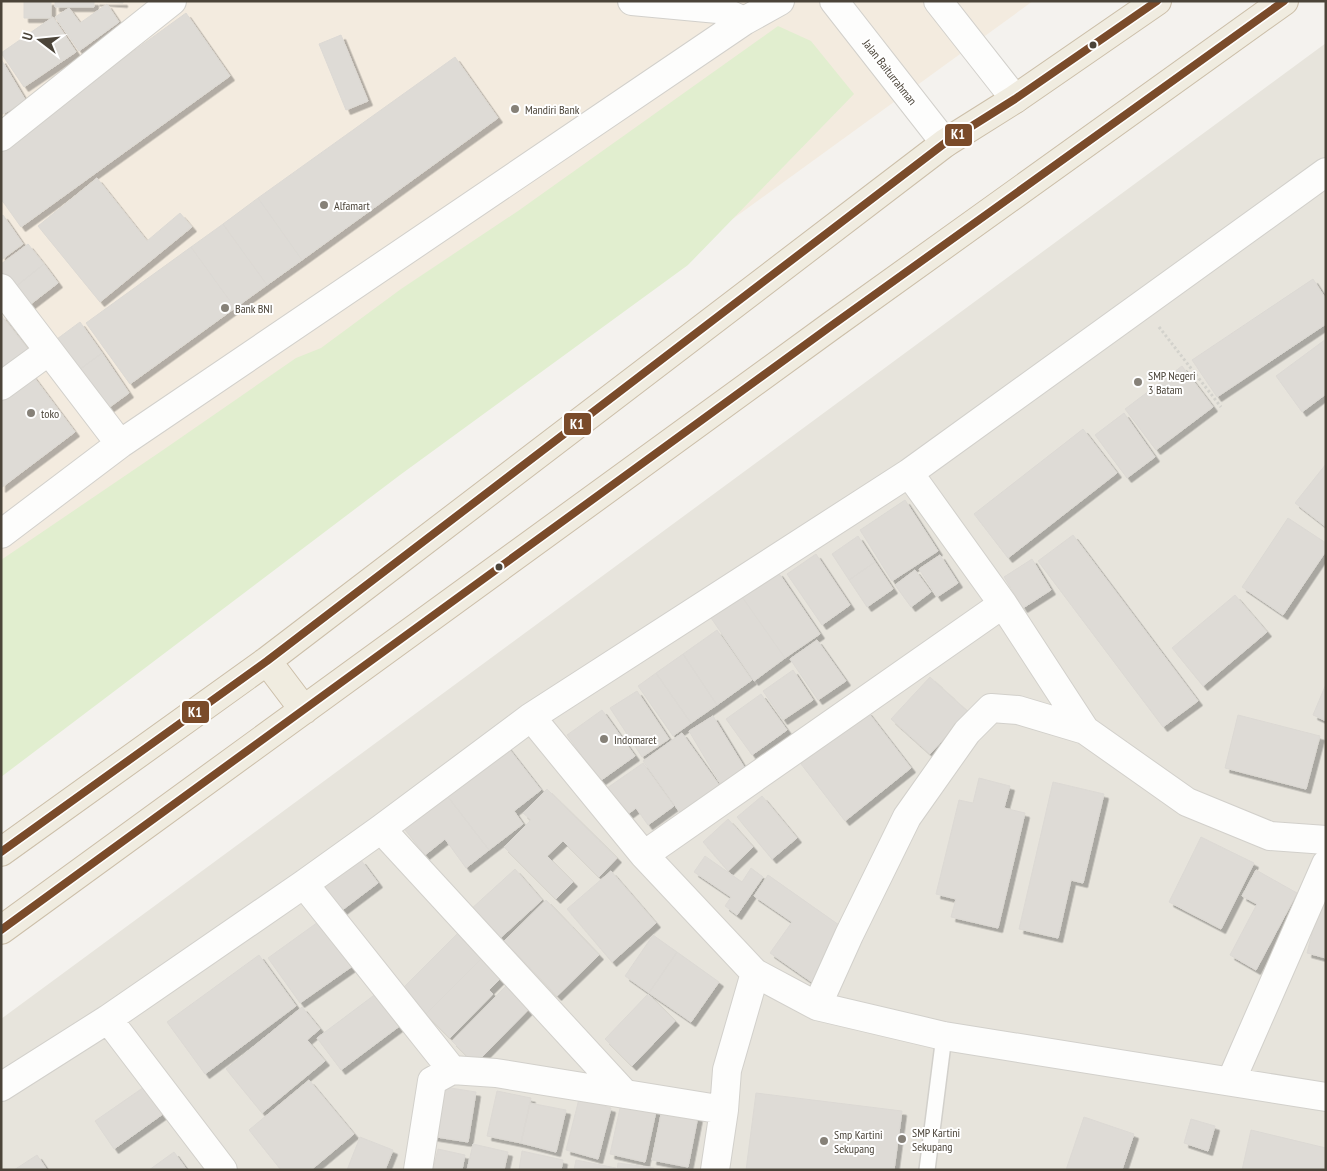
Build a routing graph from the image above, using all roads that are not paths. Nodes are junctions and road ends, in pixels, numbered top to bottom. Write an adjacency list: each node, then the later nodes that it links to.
1 (172, 1): 11 (street)
2 (632, 1): 8 (street)
3 (780, 1): 9 (street)
4 (834, 1): 12 (street, Jalan Baiturrahman)
5 (938, 1): 10 (street)
6 (1158, 1): 10 (highway)
7 (1284, 1): 22 (highway)
8 (716, 5): 9 (street)
9 (744, 21): 17 (street)
10 (1015, 99): 12 (highway)
11 (1, 137)
12 (945, 143): 21 (highway)
13 (1326, 172): 18 (street)
14 (1, 288): 15 (street)
15 (49, 351): 16 (street); 17 (street)
16 (1, 386)
17 (120, 444): 19 (street)
18 (909, 473): 20 (street); 23 (street)
19 (1, 534)
20 (1003, 604): 24 (street); 28 (street)
21 (267, 662): 22 (highway); 27 (highway)
22 (304, 710): 31 (highway)
23 (531, 717): 25 (street); 28 (street)
24 (1085, 730): 26 (street); 33 (street)
25 (381, 830): 30 (street); 39 (street)
26 (1326, 840)
27 (1, 852)
28 (644, 856): 32 (street)
29 (1326, 864): 37 (street)
30 (304, 884): 34 (street); 36 (street)
31 (1, 930)
32 (755, 973): 33 (street); 41 (street)
33 (817, 1006): 35 (street)
34 (108, 1019): 38 (street); 42 (street)
35 (944, 1036): 37 (street); 45 (lane)
36 (452, 1070): 39 (street); 43 (street)
37 (1231, 1081): 40 (street)
38 (1, 1087)
39 (625, 1094): 41 (street)
40 (1326, 1097)
41 (724, 1110): 44 (street)
42 (223, 1170)
43 (418, 1170)
44 (715, 1170)
45 (927, 1170)

